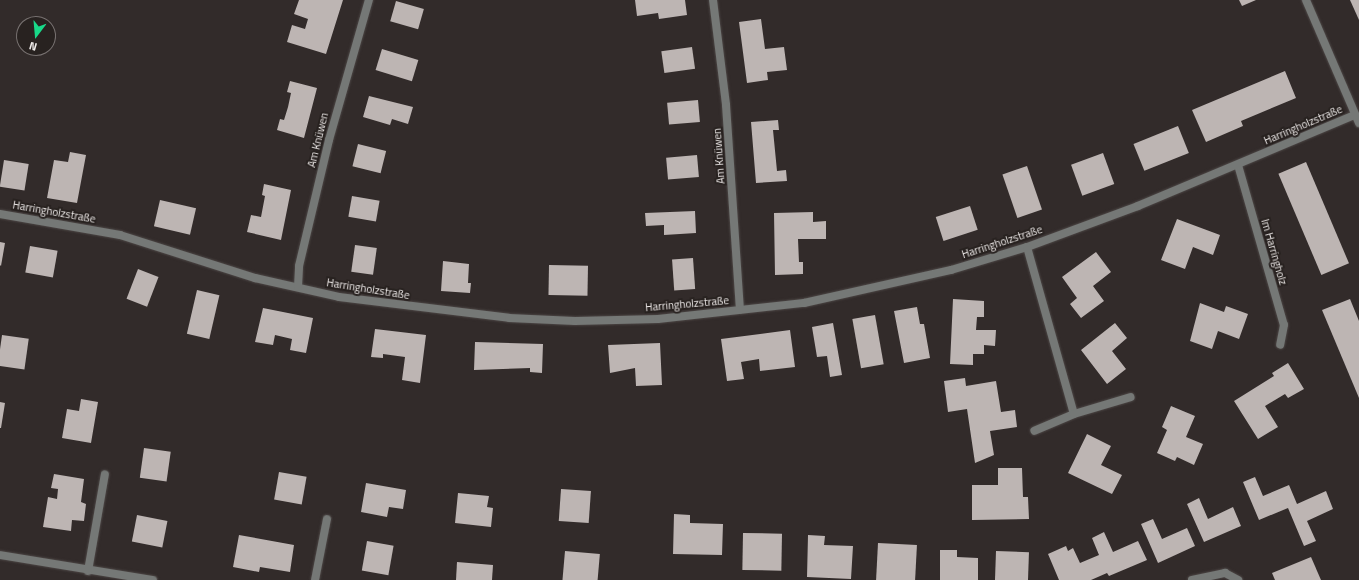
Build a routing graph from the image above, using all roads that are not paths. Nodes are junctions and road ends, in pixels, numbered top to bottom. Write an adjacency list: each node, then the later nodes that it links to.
1 (369, 0): 9 (street, Am Knüwen)
2 (713, 0): 10 (street, Am Knüwen)
3 (1306, 0): 4 (street)
4 (1355, 115): 5 (street); 6 (street, Harringholzstraße)
5 (1359, 123)
6 (1238, 165): 8 (street, Harringholzstraße); 11 (street, Im Harringholz)
7 (0, 214): 9 (street, Harringholzstraße)
8 (1027, 247): 10 (street, Harringholzstraße); 13 (street)
9 (298, 287): 10 (street, Harringholzstraße)
10 (740, 310)
11 (1280, 345)
12 (1132, 397): 13 (street)
13 (1074, 414): 14 (street)
14 (1034, 431)
15 (105, 474): 18 (street)
16 (327, 519): 20 (street)
17 (0, 555): 18 (street)
18 (88, 570): 19 (street)
19 (153, 580)
20 (315, 580)
21 (1192, 580): 22 (street)
22 (1238, 580)

